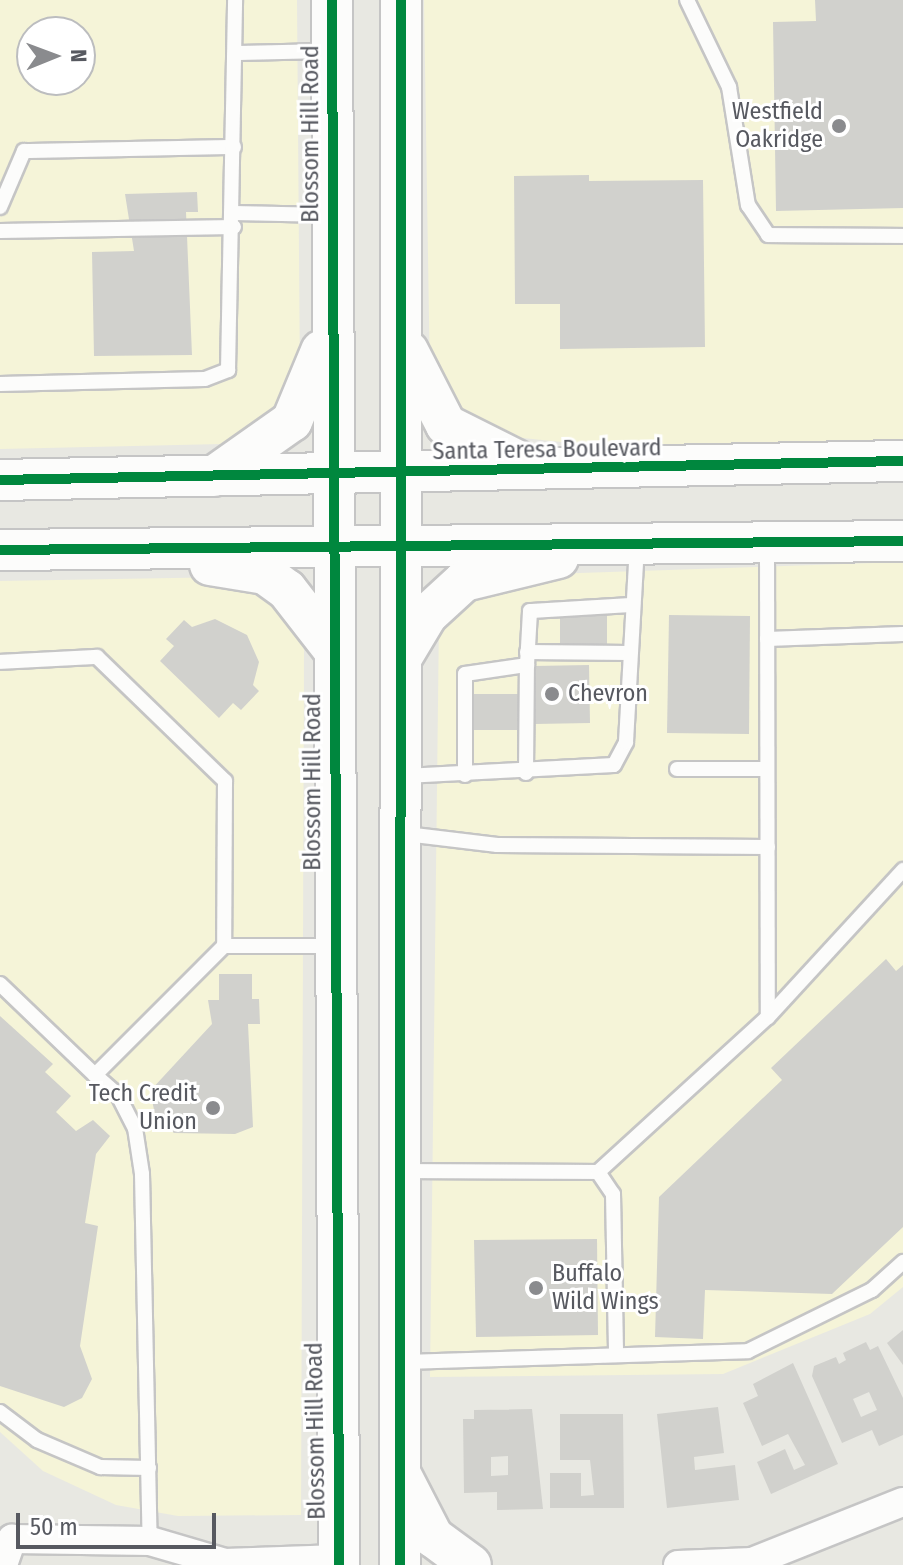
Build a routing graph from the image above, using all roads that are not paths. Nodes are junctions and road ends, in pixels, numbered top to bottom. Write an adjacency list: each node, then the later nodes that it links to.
1 (235, 0): 6 (lane)
2 (332, 0): 5 (main road, Blossom Hill Road)
3 (401, 0): 14 (main road)
4 (687, 0): 12 (lane)
5 (332, 51): 6 (lane); 9 (main road, Blossom Hill Road)
6 (235, 53): 7 (lane)
7 (234, 147): 8 (lane); 10 (lane)
8 (0, 207)
9 (331, 215): 10 (lane); 13 (main road, Blossom Hill Road)
10 (234, 220): 11 (lane); 15 (lane)
11 (0, 231)
12 (903, 236)
13 (330, 329): 19 (main road, Blossom Hill Road); 20 (main road)
14 (401, 332): 17 (main road); 18 (main road)
15 (0, 384)
16 (903, 461): 17 (main road, Santa Teresa Boulevard)
17 (539, 470): 18 (main road, Santa Teresa Boulevard)
18 (401, 473): 19 (main road, Santa Teresa Boulevard); 22 (main road)
19 (332, 474): 20 (main road, Santa Teresa Boulevard); 26 (main road, Blossom Hill Road)
20 (213, 476): 21 (main road, Santa Teresa Boulevard)
21 (0, 480)
22 (401, 541): 24 (main road); 26 (main road); 34 (main road)
23 (903, 541): 25 (main road)
24 (635, 542): 25 (main road); 29 (lane); 34 (main road)
25 (767, 543): 31 (lane)
26 (334, 544): 27 (main road); 32 (main road, Blossom Hill Road)
27 (103, 549): 28 (main road); 32 (main road)
28 (0, 550)
29 (632, 605): 33 (lane); 35 (lane)
30 (903, 634): 31 (lane)
31 (767, 639): 38 (lane)
32 (333, 649): 46 (main road, Blossom Hill Road)
33 (629, 653): 35 (lane); 39 (lane)
34 (402, 657): 41 (main road)
35 (527, 658): 39 (lane); 40 (lane)
36 (0, 662): 45 (lane)
37 (677, 769): 38 (lane)
38 (767, 769): 43 (lane)
39 (526, 773): 40 (lane)
40 (465, 775): 41 (lane)
41 (405, 776): 42 (main road)
42 (406, 834): 43 (lane); 50 (main road)
43 (768, 847): 48 (lane)
44 (903, 870): 48 (lane)
45 (224, 946): 46 (lane); 49 (lane)
46 (332, 946): 60 (main road, Blossom Hill Road)
47 (0, 984): 49 (lane)
48 (768, 1017): 51 (lane)
49 (95, 1075): 56 (lane)
50 (401, 1171): 51 (lane); 54 (main road)
51 (598, 1172): 53 (lane)
52 (903, 1262): 53 (lane)
53 (616, 1354): 54 (lane)
54 (400, 1362): 57 (main road)
55 (0, 1412): 56 (lane)
56 (149, 1468): 59 (lane)
57 (399, 1471): 60 (main road); 63 (main road); 64 (main road)
58 (903, 1502): 61 (street)
59 (150, 1541): 60 (street); 62 (street)
60 (341, 1563)
61 (752, 1563): 65 (street)
62 (3, 1565)
63 (400, 1565)
64 (471, 1565)
65 (678, 1565)

